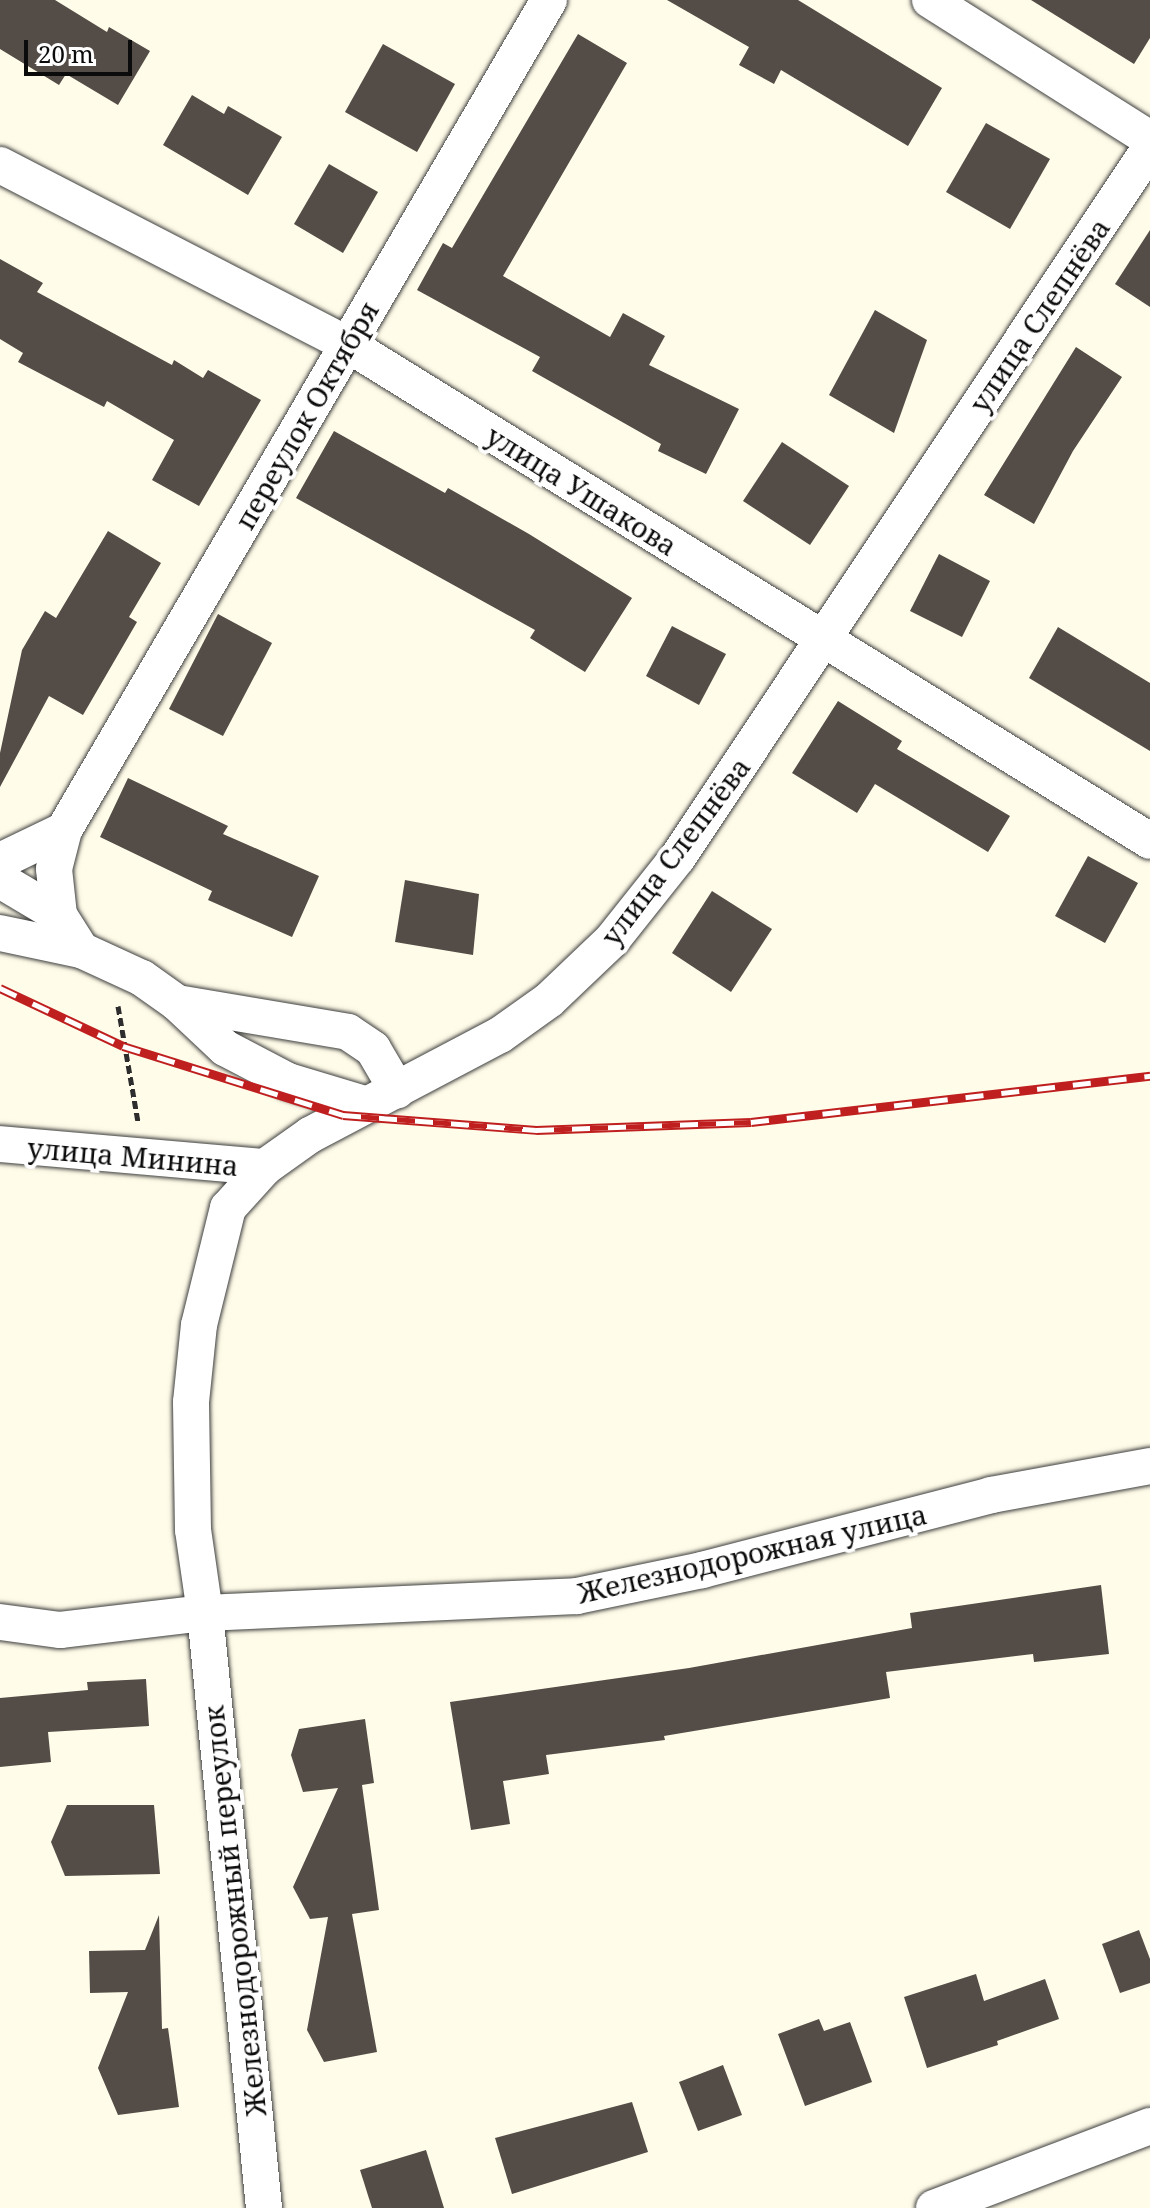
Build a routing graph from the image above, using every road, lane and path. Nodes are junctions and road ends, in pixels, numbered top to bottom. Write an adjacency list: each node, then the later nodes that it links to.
1 (549, 0): 6 (street, переулок Октября)
2 (930, 0): 3 (street)
3 (1150, 139)
4 (1150, 148): 7 (street, улица Слепнёва)
5 (0, 165): 6 (street, улица Ушакова)
6 (347, 344): 7 (street, улица Ушакова); 8 (street, переулок Октября)
7 (824, 640): 9 (street, улица Ушакова); 17 (street, улица Слепнёва)
8 (64, 830): 10 (street); 12 (street, переулок Октября)
9 (1150, 841)
10 (0, 861)
11 (0, 880): 12 (street)
12 (59, 915): 14 (street, переулок Октября)
13 (0, 933): 14 (street)
14 (81, 950): 15 (street)
15 (114, 965): 16 (street); 20 (path)
16 (177, 1003): 17 (street); 18 (street)
17 (397, 1090): 18 (street, улица Слепнёва)
18 (364, 1104): 21 (street, улица Слепнёва)
19 (0, 1144): 20 (street, улица Минина)
20 (145, 1156): 21 (street, улица Минина)
21 (265, 1167): 23 (street, улица Слепнёва)
22 (1150, 1466): 23 (street, Железнодорожная улица)
23 (205, 1613): 24 (street, Железнодорожная улица); 26 (street, Железнодорожный переулок)
24 (0, 1622)
25 (1150, 2126): 27 (street)
26 (264, 2208)
27 (934, 2208)

